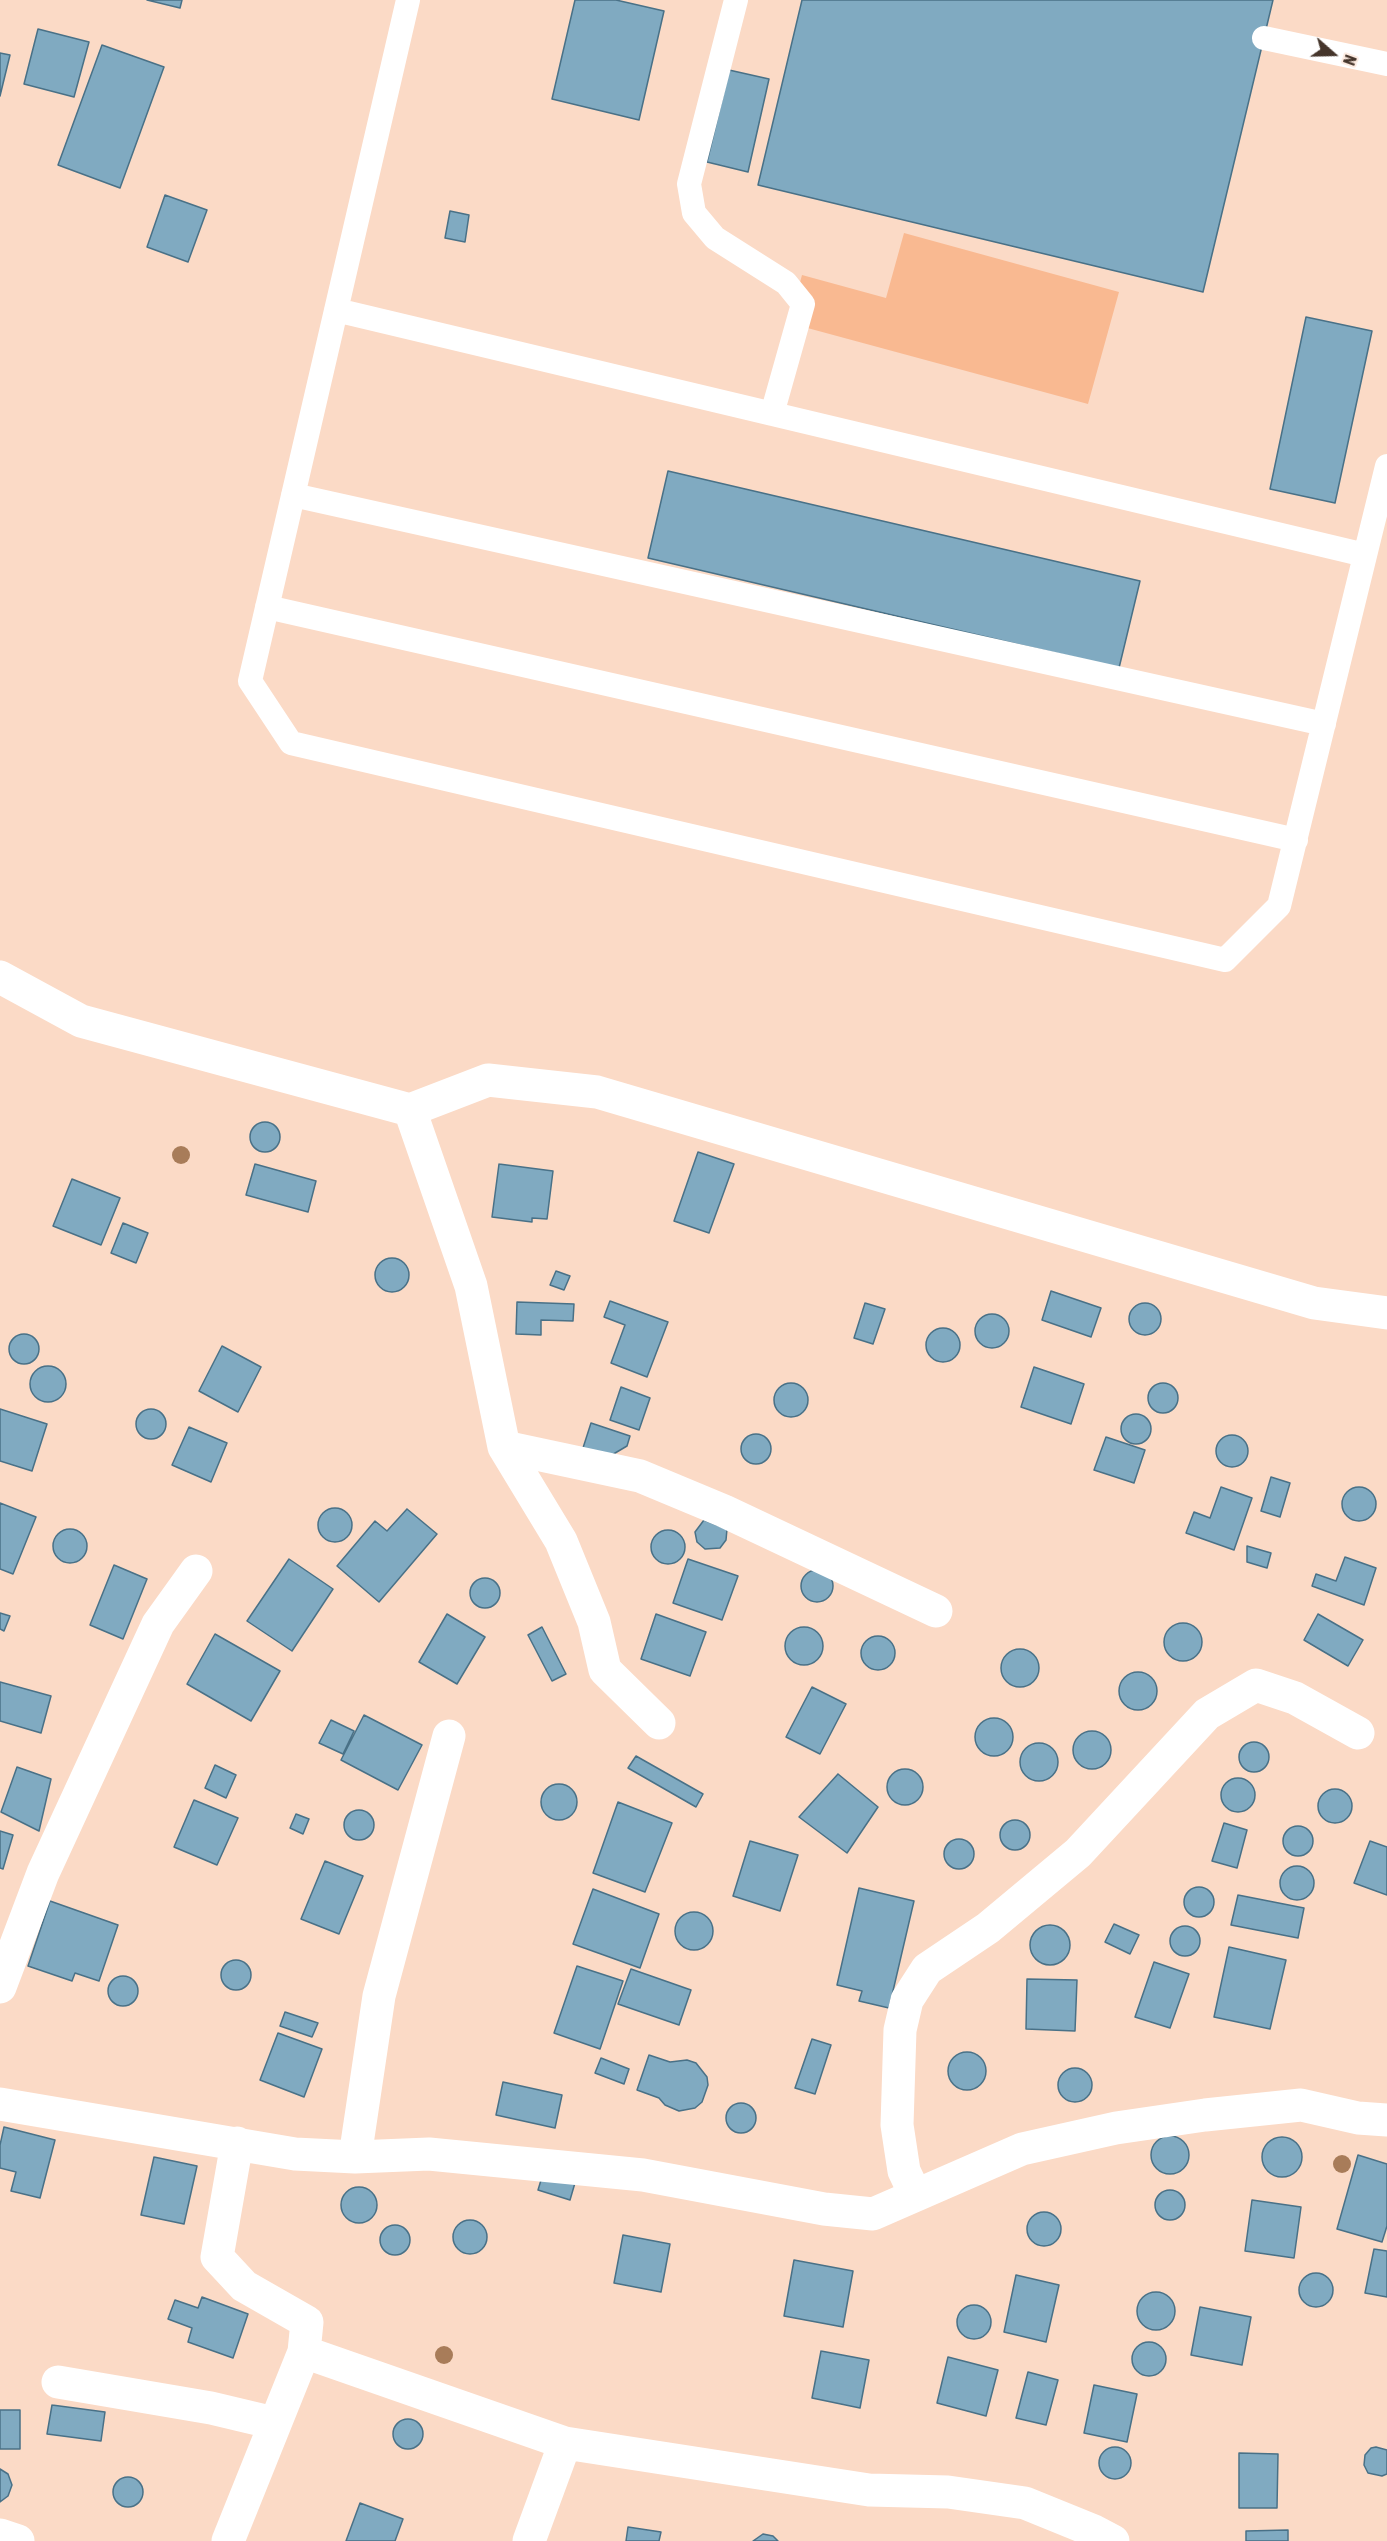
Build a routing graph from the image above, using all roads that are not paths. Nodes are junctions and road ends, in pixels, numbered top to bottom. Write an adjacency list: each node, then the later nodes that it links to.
1 (408, 0): 5 (lane)
2 (736, 0): 6 (lane)
3 (1264, 38): 4 (lane)
4 (1387, 64)
5 (336, 309): 6 (lane); 8 (lane)
6 (772, 414): 9 (lane)
7 (1387, 466): 9 (lane)
8 (293, 495): 10 (lane); 11 (lane)
9 (1365, 555): 11 (lane)
10 (267, 608): 12 (lane); 12 (lane)
11 (1324, 724): 12 (lane)
12 (1296, 840)
13 (0, 977): 14 (street)
14 (411, 1110): 15 (street); 16 (street)
15 (1387, 1313)
16 (504, 1448): 18 (street); 19 (street)
17 (196, 1571): 22 (street)
18 (936, 1611)
19 (659, 1723)
20 (1358, 1733): 27 (street)
21 (449, 1736): 26 (street)
22 (0, 1987)
23 (0, 2104): 25 (street)
24 (1387, 2120): 27 (street)
25 (237, 2143): 26 (street); 28 (street)
26 (355, 2157): 27 (street)
27 (915, 2194)
28 (304, 2352): 30 (street); 31 (street)
29 (58, 2382): 30 (street)
30 (274, 2423): 34 (street)
31 (565, 2443): 35 (street); 36 (street)
32 (0, 2535): 33 (street)
33 (18, 2541)
34 (228, 2541)
35 (530, 2541)
36 (1113, 2541)

